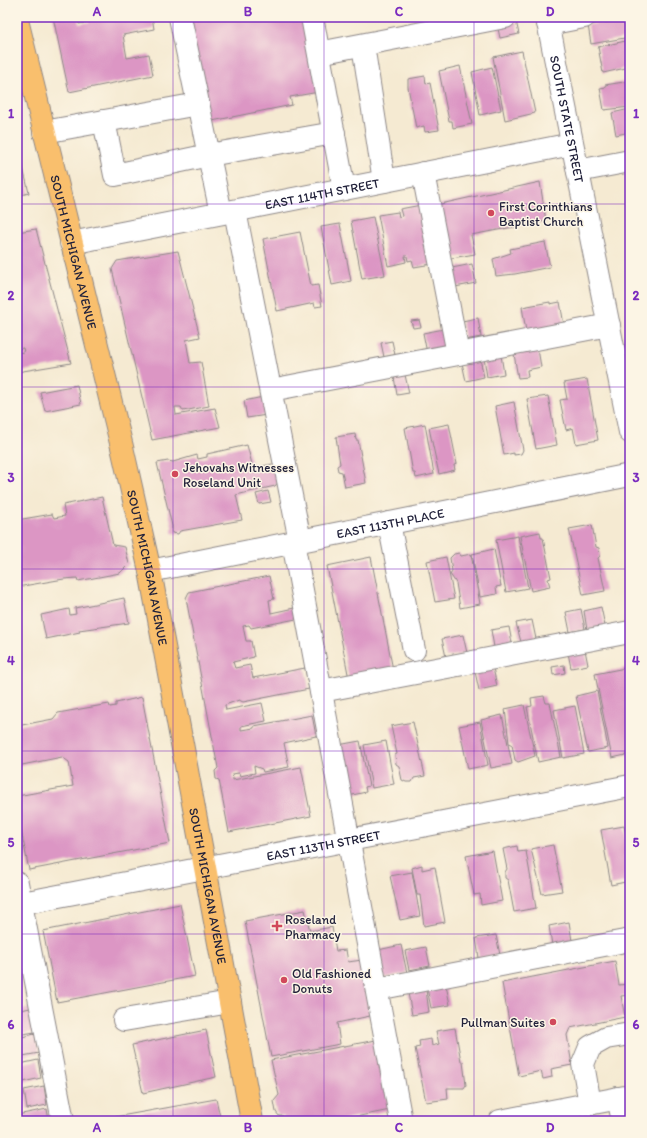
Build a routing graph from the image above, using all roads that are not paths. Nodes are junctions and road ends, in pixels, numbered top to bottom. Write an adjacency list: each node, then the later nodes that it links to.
1 (180, 17): 9 (street)
2 (312, 17): 8 (street)
3 (505, 17): 7 (street)
4 (584, 17): 6 (street)
5 (17, 20): 11 (main road, SOUTH MICHIGAN AVENUE)
6 (548, 20): 13 (street, SOUTH STATE STREET)
7 (363, 45): 8 (street); 18 (street)
8 (319, 53): 12 (street)
9 (198, 104): 10 (street); 14 (street)
10 (104, 121): 11 (street); 14 (street)
11 (44, 132): 21 (main road, SOUTH MICHIGAN AVENUE)
12 (334, 133): 14 (street); 19 (street)
13 (572, 144): 16 (street, SOUTH STATE STREET); 17 (street, EAST 114TH STREET)
14 (209, 156): 20 (street)
15 (630, 161): 16 (street)
16 (578, 171): 22 (street, SOUTH STATE STREET)
17 (423, 173): 18 (street, EAST 114TH STREET); 23 (street)
18 (384, 181): 19 (street, EAST 114TH STREET)
19 (344, 189): 20 (street, EAST 114TH STREET)
20 (228, 212): 21 (street, EAST 114TH STREET); 24 (street)
21 (71, 243): 29 (main road, SOUTH MICHIGAN AVENUE)
22 (609, 325): 23 (street); 25 (street, SOUTH STATE STREET)
23 (458, 354): 24 (street)
24 (271, 390): 28 (street)
25 (630, 432)
26 (630, 475): 27 (street, EAST 113TH PLACE)
27 (389, 523): 28 (street, EAST 113TH PLACE); 31 (street)
28 (297, 542): 29 (street, EAST 113TH PLACE); 32 (street)
29 (150, 571): 35 (main road, SOUTH MICHIGAN AVENUE)
30 (630, 632): 32 (street)
31 (414, 650)
32 (321, 692): 34 (street)
33 (630, 786): 34 (street, EAST 113TH STREET)
34 (349, 840): 35 (street, EAST 113TH STREET); 38 (street)
35 (206, 868): 36 (street, EAST 113TH STREET); 39 (main road, SOUTH MICHIGAN AVENUE)
36 (18, 897): 44 (street)
37 (630, 940): 38 (street)
38 (377, 989): 46 (street)
39 (230, 1002): 40 (street); 45 (main road, SOUTH MICHIGAN AVENUE)
40 (124, 1020)
41 (630, 1034): 43 (street)
42 (624, 1097): 43 (street); 48 (street)
43 (590, 1104): 47 (street)
44 (63, 1121)
45 (252, 1121)
46 (401, 1121)
47 (500, 1121)
48 (623, 1121)

